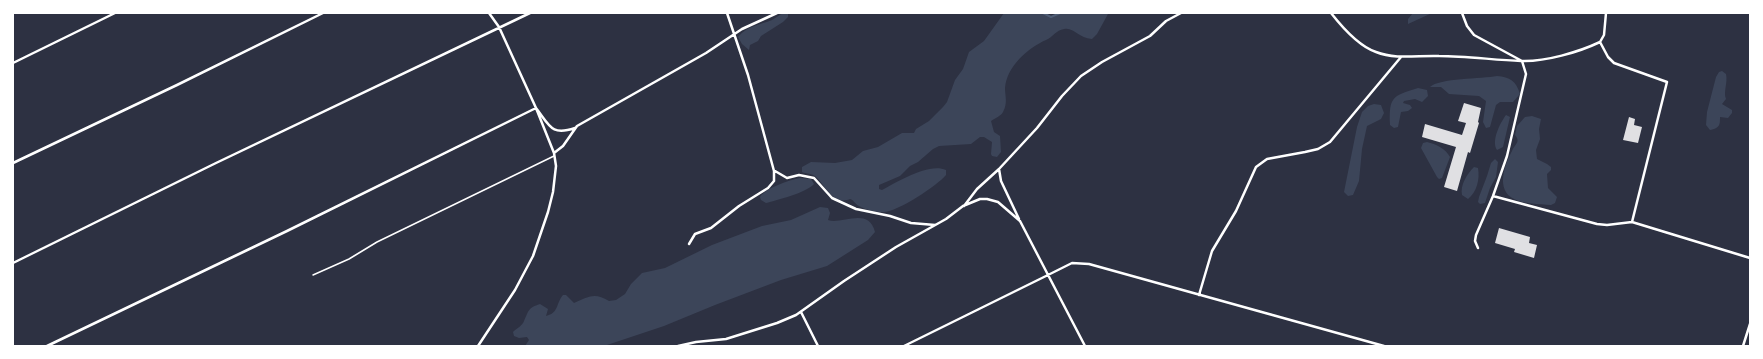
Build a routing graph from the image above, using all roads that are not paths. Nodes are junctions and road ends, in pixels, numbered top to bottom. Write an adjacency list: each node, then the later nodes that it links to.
1 (116, 13): 16 (street)
2 (323, 13): 20 (street)
3 (489, 13): 11 (street)
4 (530, 13): 11 (street)
5 (727, 13): 12 (street)
6 (777, 13): 12 (street)
7 (1182, 13): 21 (street)
8 (1330, 13): 14 (street)
9 (1462, 13): 15 (street)
10 (1606, 13): 13 (street)
11 (499, 28): 17 (street); 31 (street)
12 (735, 33): 18 (street); 22 (street)
13 (1600, 42): 15 (street); 26 (street)
14 (1401, 57): 15 (street); 34 (street)
15 (1522, 61): 23 (street)
16 (13, 63)
17 (536, 108): 18 (street); 19 (street); 37 (street)
18 (576, 128): 19 (street)
19 (554, 155): 32 (lane); 38 (street)
20 (13, 163)
21 (999, 170): 24 (street); 25 (street)
22 (774, 171): 27 (street); 28 (street)
23 (1493, 196): 26 (street); 29 (street)
24 (963, 206): 25 (street); 27 (street)
25 (1020, 220): 33 (street)
26 (1632, 222): 30 (street)
27 (936, 225): 35 (street)
28 (689, 244)
29 (1478, 248)
30 (1750, 258)
31 (13, 263)
32 (313, 275)
33 (1048, 275): 34 (street); 41 (street); 42 (street)
34 (1199, 296): 43 (street)
35 (801, 312): 39 (street); 40 (street)
36 (1750, 324): 44 (street)
37 (47, 346)
38 (478, 346)
39 (678, 346)
40 (818, 346)
41 (904, 346)
42 (1085, 346)
43 (1384, 346)
44 (1743, 346)

